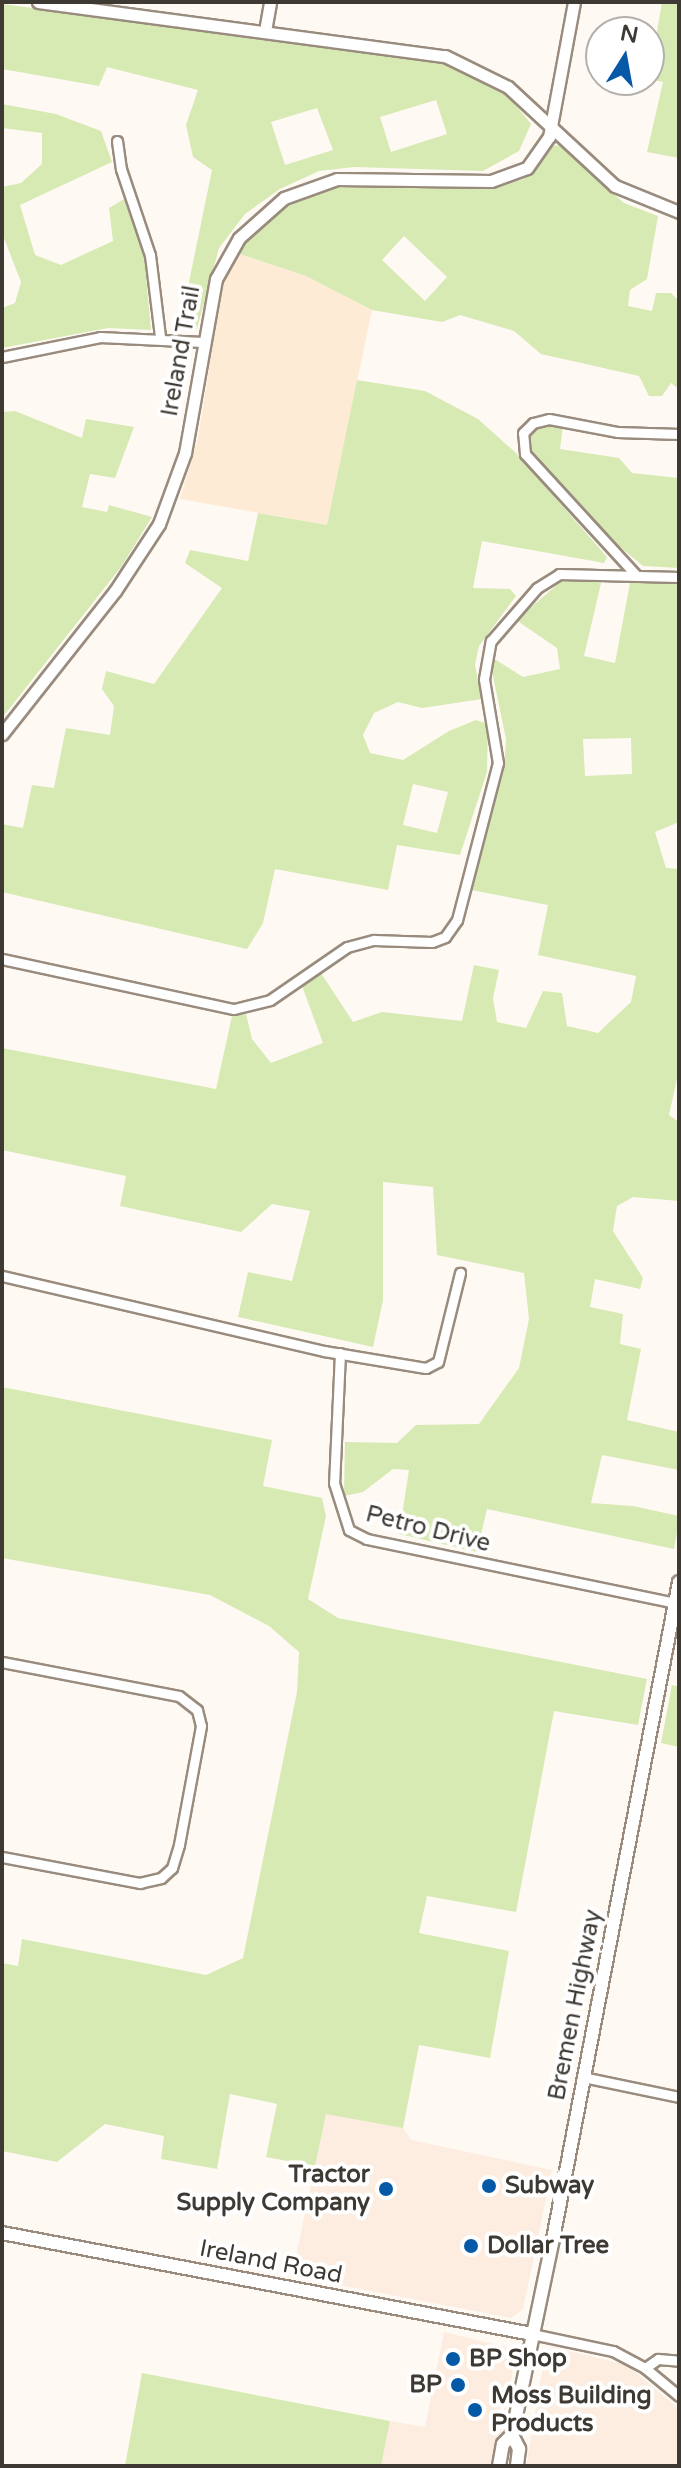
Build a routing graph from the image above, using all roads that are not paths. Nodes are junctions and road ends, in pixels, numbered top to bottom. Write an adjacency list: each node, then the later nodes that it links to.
1 (38, 2): 4 (street)
2 (270, 2): 4 (street)
3 (574, 2): 5 (street, Ireland Trail)
4 (265, 31): 5 (street)
5 (552, 125): 7 (street); 9 (street, Ireland Trail)
6 (117, 141): 8 (street)
7 (679, 212)
8 (160, 337): 9 (street); 10 (street)
9 (203, 342): 14 (street, Ireland Trail)
10 (2, 357)
11 (679, 434): 12 (street)
12 (636, 575): 13 (street); 15 (street)
13 (679, 577)
14 (2, 734)
15 (2, 959)
16 (460, 1273): 18 (street)
17 (2, 1276): 18 (street)
18 (340, 1353): 20 (street, Petro Drive)
19 (679, 1582): 20 (main road, Bremen Highway)
20 (675, 1603): 23 (main road, Bremen Highway)
21 (2, 1662): 22 (street)
22 (2, 1857)
23 (583, 2077): 24 (street); 26 (main road, Bremen Highway)
24 (679, 2097)
25 (2, 2233): 26 (main road, Ireland Road)
26 (532, 2334): 28 (street); 30 (main road, Bremen Highway)
27 (679, 2361): 28 (street)
28 (645, 2368): 29 (street)
29 (679, 2396)
30 (512, 2435): 31 (main road, Bremen Highway); 32 (main road, Bremen Highway)
31 (499, 2466)
32 (517, 2466)

